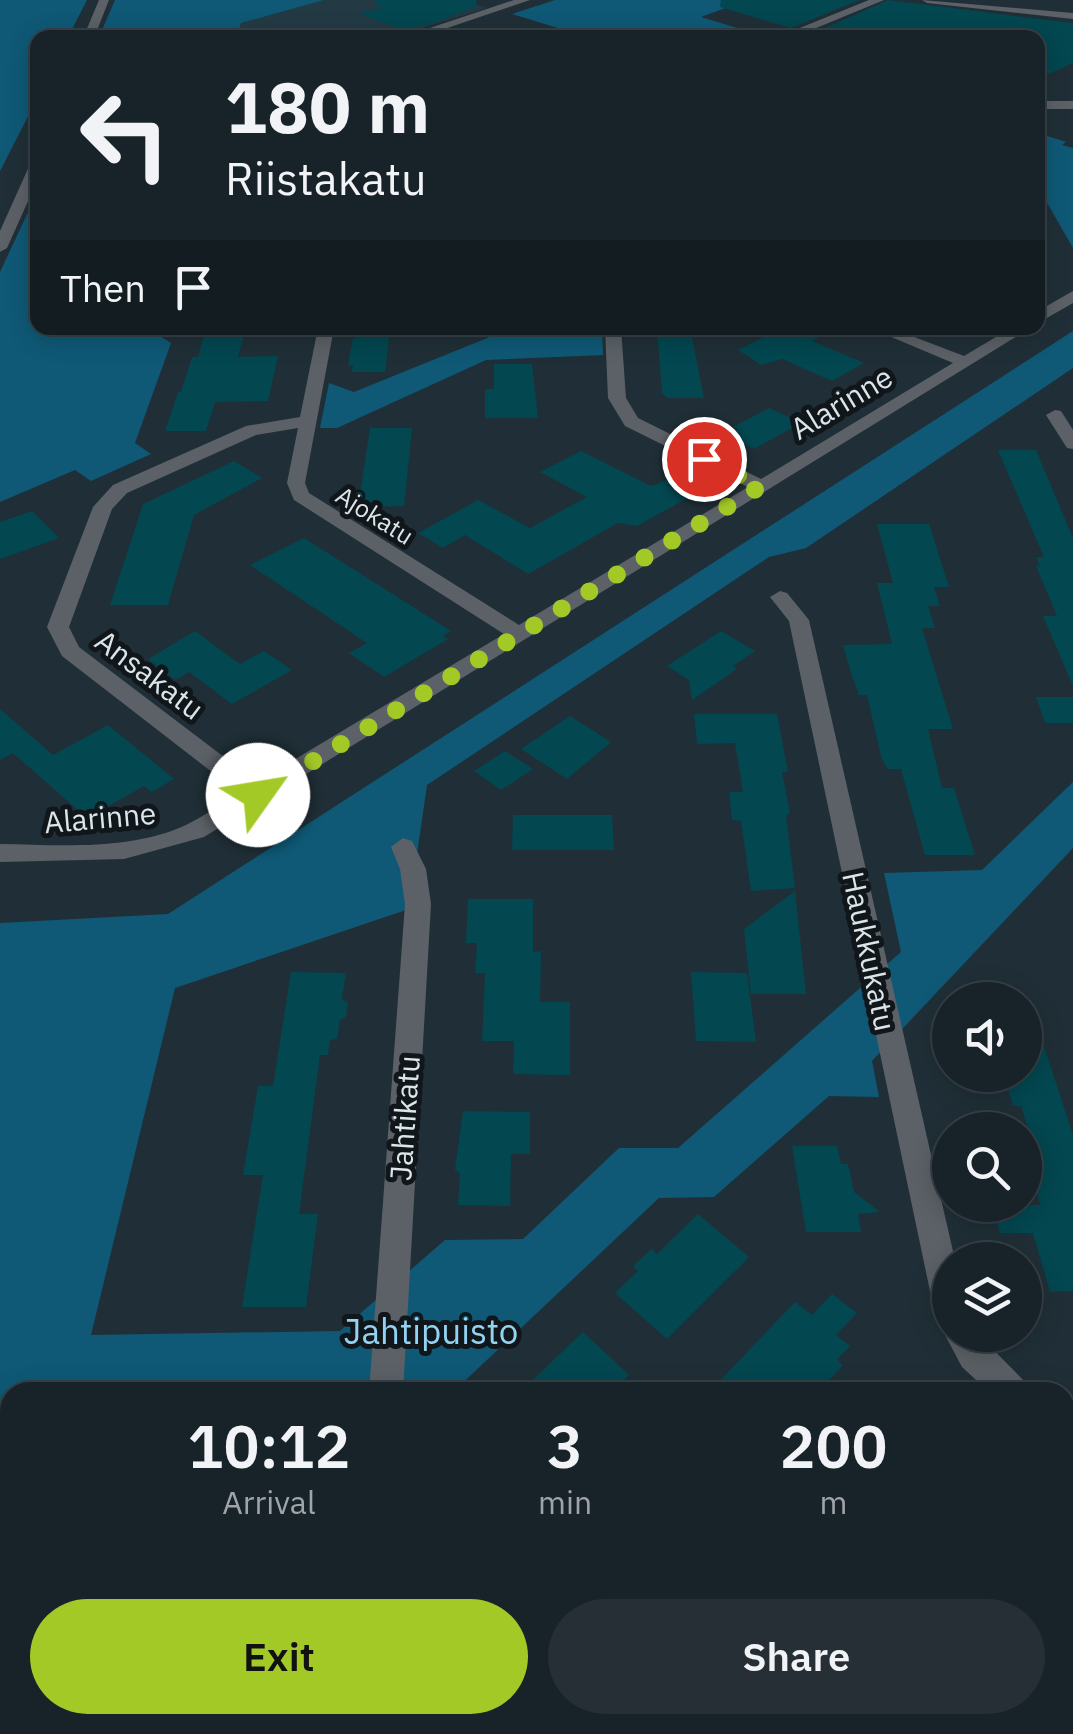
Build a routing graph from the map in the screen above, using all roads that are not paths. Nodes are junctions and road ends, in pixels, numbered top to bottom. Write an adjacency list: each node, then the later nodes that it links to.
1 (104, 0): 6 (street)
2 (525, 0): 7 (street)
3 (879, 0): 8 (street)
4 (927, 0): 5 (street)
5 (1073, 16)
6 (91, 30)
7 (430, 30)
8 (801, 30)
9 (1073, 104): 10 (street)
10 (1045, 105)
11 (30, 180): 12 (street)
12 (0, 248)
13 (1073, 296): 14 (street)
14 (1045, 314)
15 (325, 335): 21 (street, Ajokatu)
16 (613, 335): 23 (street)
17 (896, 335): 19 (street)
18 (1010, 335): 19 (street, Alarinne)
19 (966, 362): 23 (street, Alarinne)
20 (1055, 415): 22 (street)
21 (307, 420): 25 (street, Ajokatu); 26 (street, Ansakatu)
22 (1073, 444)
23 (761, 486): 25 (street, Alarinne)
24 (780, 597): 29 (street, Haukkukatu)
25 (519, 634): 26 (street, Alarinne)
26 (258, 795): 28 (street, Alarinne)
27 (403, 846): 31 (street, Jahtikatu)
28 (0, 853)
29 (935, 1242)
30 (972, 1352): 32 (street)
31 (387, 1382)
32 (1001, 1382)

